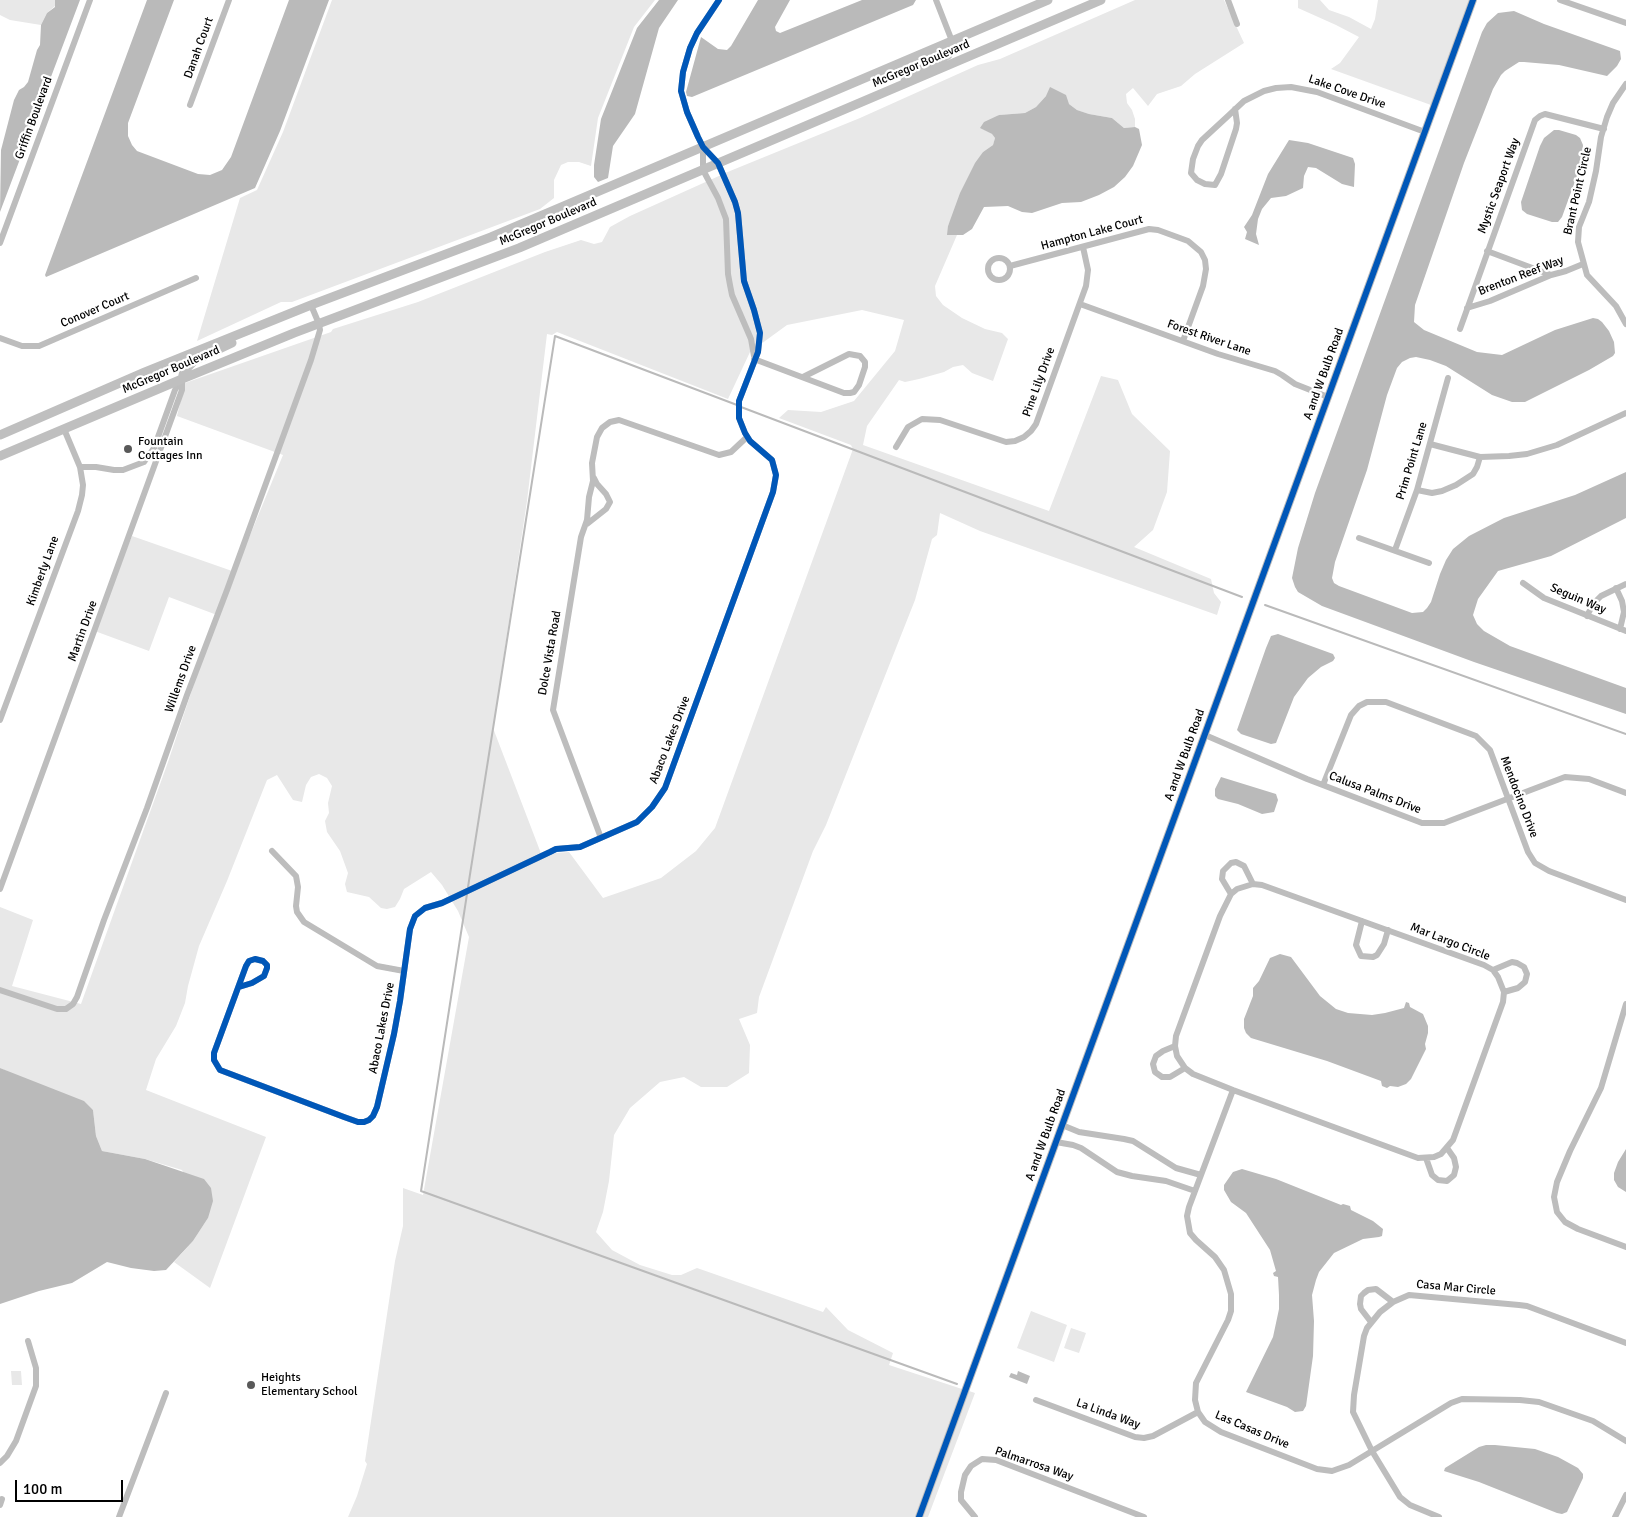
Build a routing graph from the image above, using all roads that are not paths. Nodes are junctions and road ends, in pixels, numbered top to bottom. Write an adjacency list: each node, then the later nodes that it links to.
1 (90, 0): 24 (street, Griffin Boulevard)
2 (229, 0): 17 (street, Danah Court)
3 (719, 0): 21 (street)
4 (936, 0): 14 (street)
5 (1048, 0): 14 (main road, McGregor Boulevard)
6 (1101, 0): 16 (main road, McGregor Boulevard)
7 (1228, 0): 13 (street)
8 (1473, 0): 20 (street, A and W Bulb Road)
9 (1560, 0): 11 (street)
10 (1586, 0): 11 (street)
11 (1583, 9): 12 (street)
12 (1626, 23)
13 (1237, 24)
14 (952, 41): 16 (main road); 21 (main road, McGregor Boulevard)
15 (1626, 84): 19 (street, Brant Point Circle)
16 (900, 86): 22 (main road, McGregor Boulevard)
17 (190, 105)
18 (1236, 109): 18 (street, Lake Cove Drive); 20 (street, Lake Cove Drive)
19 (1604, 129): 26 (street, Mystic Seaport Way); 27 (street, Brant Point Circle)
20 (1425, 132): 44 (street, A and W Bulb Road)
21 (703, 147): 22 (street, Abaco Lakes Drive); 23 (street); 32 (main road, McGregor Boulevard)
22 (718, 163): 23 (main road, McGregor Boulevard); 40 (street, Abaco Lakes Drive)
23 (703, 170): 34 (main road, McGregor Boulevard); 40 (street)
24 (0, 243)
25 (1083, 247): 28 (street, Hampton Lake Court); 31 (street, Pine Lily Drive); 39 (street, Hampton Lake Court)
26 (1487, 252): 29 (street); 33 (street, Mystic Seaport Way)
27 (1583, 264): 29 (street, Brenton Reef Way); 35 (street, Brant Point Circle)
28 (1010, 266)
29 (1551, 275): 33 (street, Brenton Reef Way)
30 (196, 278): 38 (street, Conover Court)
31 (1080, 304): 39 (street, Forest River Lane); 50 (street, Pine Lily Drive)
32 (311, 305): 34 (street); 36 (main road, McGregor Boulevard)
33 (1467, 308): 37 (street, Mystic Seaport Way)
34 (319, 324): 43 (main road, McGregor Boulevard); 81 (street, Willems Drive)
35 (1626, 324)
36 (259, 326): 43 (main road); 47 (main road, McGregor Boulevard)
37 (1460, 329)
38 (0, 338)
39 (1183, 341): 44 (street, Forest River Lane)
40 (754, 359): 41 (street); 48 (street, Abaco Lakes Drive)
41 (803, 377): 41 (street)
42 (1448, 378): 49 (street, Prim Point Lane)
43 (182, 379): 46 (main road, McGregor Boulevard); 53 (street); 73 (street, Martin Drive)
44 (1328, 396): 66 (street, A and W Bulb Road)
45 (1626, 412): 52 (street)
46 (64, 429): 51 (main road, McGregor Boulevard); 53 (street, Kimberly Lane)
47 (0, 434)
48 (747, 437): 54 (street, Dolce Vista Road); 70 (street, Abaco Lakes Drive)
49 (1430, 444): 52 (street); 55 (street, Prim Point Lane)
50 (896, 447)
51 (0, 456)
52 (1480, 457): 55 (street)
53 (80, 467): 65 (street, Kimberly Lane)
54 (593, 476): 56 (street, Dolce Vista Road); 56 (street)
55 (1417, 490): 58 (street, Prim Point Lane)
56 (586, 525): 70 (street, Dolce Vista Road)
57 (1359, 538): 58 (street)
58 (1395, 550): 59 (street)
59 (1429, 564)
60 (1523, 583): 63 (street, Seguin Way)
61 (1626, 584): 62 (street)
62 (1616, 588): 63 (street); 64 (street)
63 (1587, 616): 64 (street, Seguin Way)
64 (1623, 630)
65 (0, 720)
66 (1205, 735): 67 (street, Calusa Palms Drive); 87 (street, A and W Bulb Road)
67 (1323, 785): 69 (street, Calusa Palms Drive); 69 (street, Mendocino Drive)
68 (1626, 793): 69 (street, Calusa Palms Drive)
69 (1509, 799): 75 (street, Mendocino Drive)
70 (601, 838): 79 (street, Abaco Lakes Drive)
71 (272, 851): 79 (street)
72 (1253, 884): 74 (street); 74 (street); 76 (street, Mar Largo Circle)
73 (0, 889)
74 (1231, 894): 84 (street)
75 (1626, 900)
76 (1362, 921): 77 (street, Mar Largo Circle); 77 (street)
77 (1388, 930): 78 (street, Mar Largo Circle)
78 (1493, 970): 82 (street, Mar Largo Circle); 82 (street)
79 (404, 972): 80 (street, Abaco Lakes Drive)
80 (239, 987): 80 (street, Abaco Lakes Drive)
81 (0, 990)
82 (1504, 992): 89 (street)
83 (1626, 1004): 93 (street)
84 (1175, 1046): 85 (street); 85 (street)
85 (1185, 1068): 86 (street)
86 (1233, 1090): 90 (street); 91 (street, Las Casas Drive)
87 (1062, 1125): 88 (street, A and W Bulb Road); 91 (street)
88 (1056, 1142): 92 (street); 106 (street, A and W Bulb Road)
89 (1447, 1148): 90 (street); 90 (street)
90 (1426, 1158)
91 (1201, 1175): 92 (street, Las Casas Drive)
92 (1195, 1191): 100 (street, Las Casas Drive)
93 (1626, 1247)
94 (1392, 1302): 95 (street, Casa Mar Circle); 95 (street); 97 (street, Casa Mar Circle)
95 (1371, 1322): 102 (street, Casa Mar Circle)
96 (28, 1341): 103 (street)
97 (1626, 1343)
98 (166, 1393): 105 (street)
99 (1036, 1400): 100 (street, La Linda Way)
100 (1198, 1412): 102 (street, Las Casas Drive)
101 (1626, 1441): 102 (street, Las Casas Drive)
102 (1372, 1452): 109 (street, Casa Mar Circle)
103 (0, 1462)
104 (1626, 1495): 110 (street)
105 (119, 1517)
106 (919, 1517)
107 (975, 1517): 108 (street, Palmarrosa Way)
108 (1144, 1517)
109 (1440, 1517)
110 (1615, 1517)

